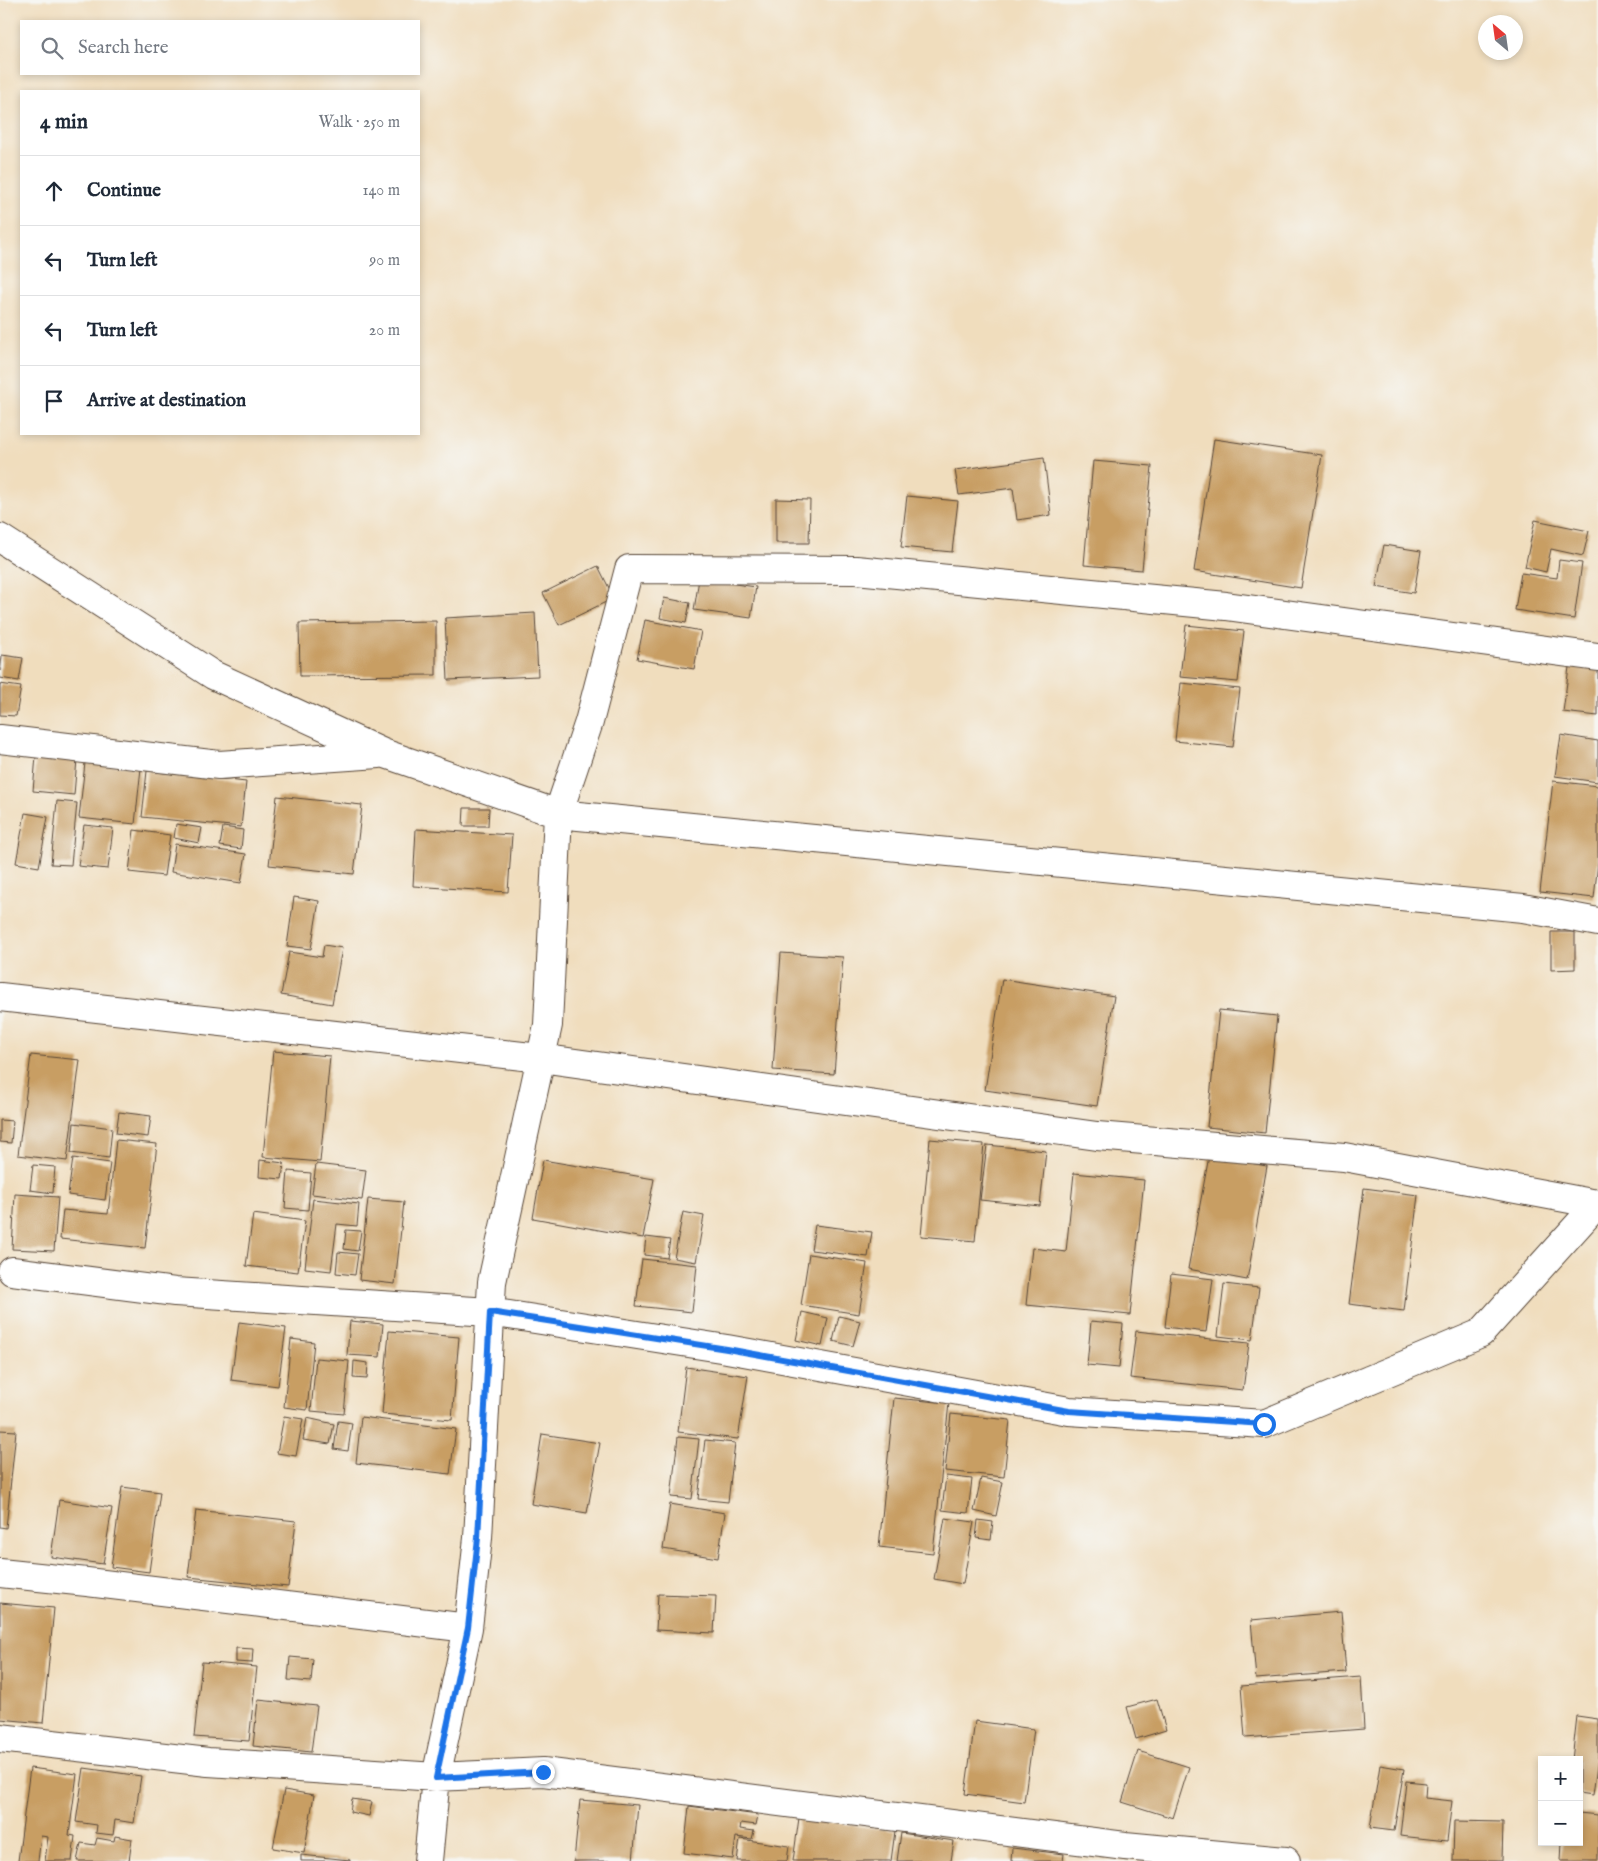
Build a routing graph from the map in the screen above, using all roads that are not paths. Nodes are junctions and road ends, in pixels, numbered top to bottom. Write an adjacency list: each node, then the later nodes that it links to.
1 (0, 538): 4 (street)
2 (1598, 657): 5 (street)
3 (0, 739): 4 (street)
4 (382, 754): 5 (street)
5 (558, 814): 6 (street); 8 (street)
6 (1598, 922)
7 (0, 996): 8 (street)
8 (540, 1058): 9 (street); 11 (street)
9 (1597, 1203): 11 (street)
10 (12, 1271): 11 (street)
11 (490, 1312): 13 (street)
12 (0, 1573): 13 (street)
13 (468, 1628): 15 (street)
14 (0, 1738): 15 (street)
15 (436, 1778): 16 (street); 17 (street)
16 (428, 1861)
17 (1286, 1861)

